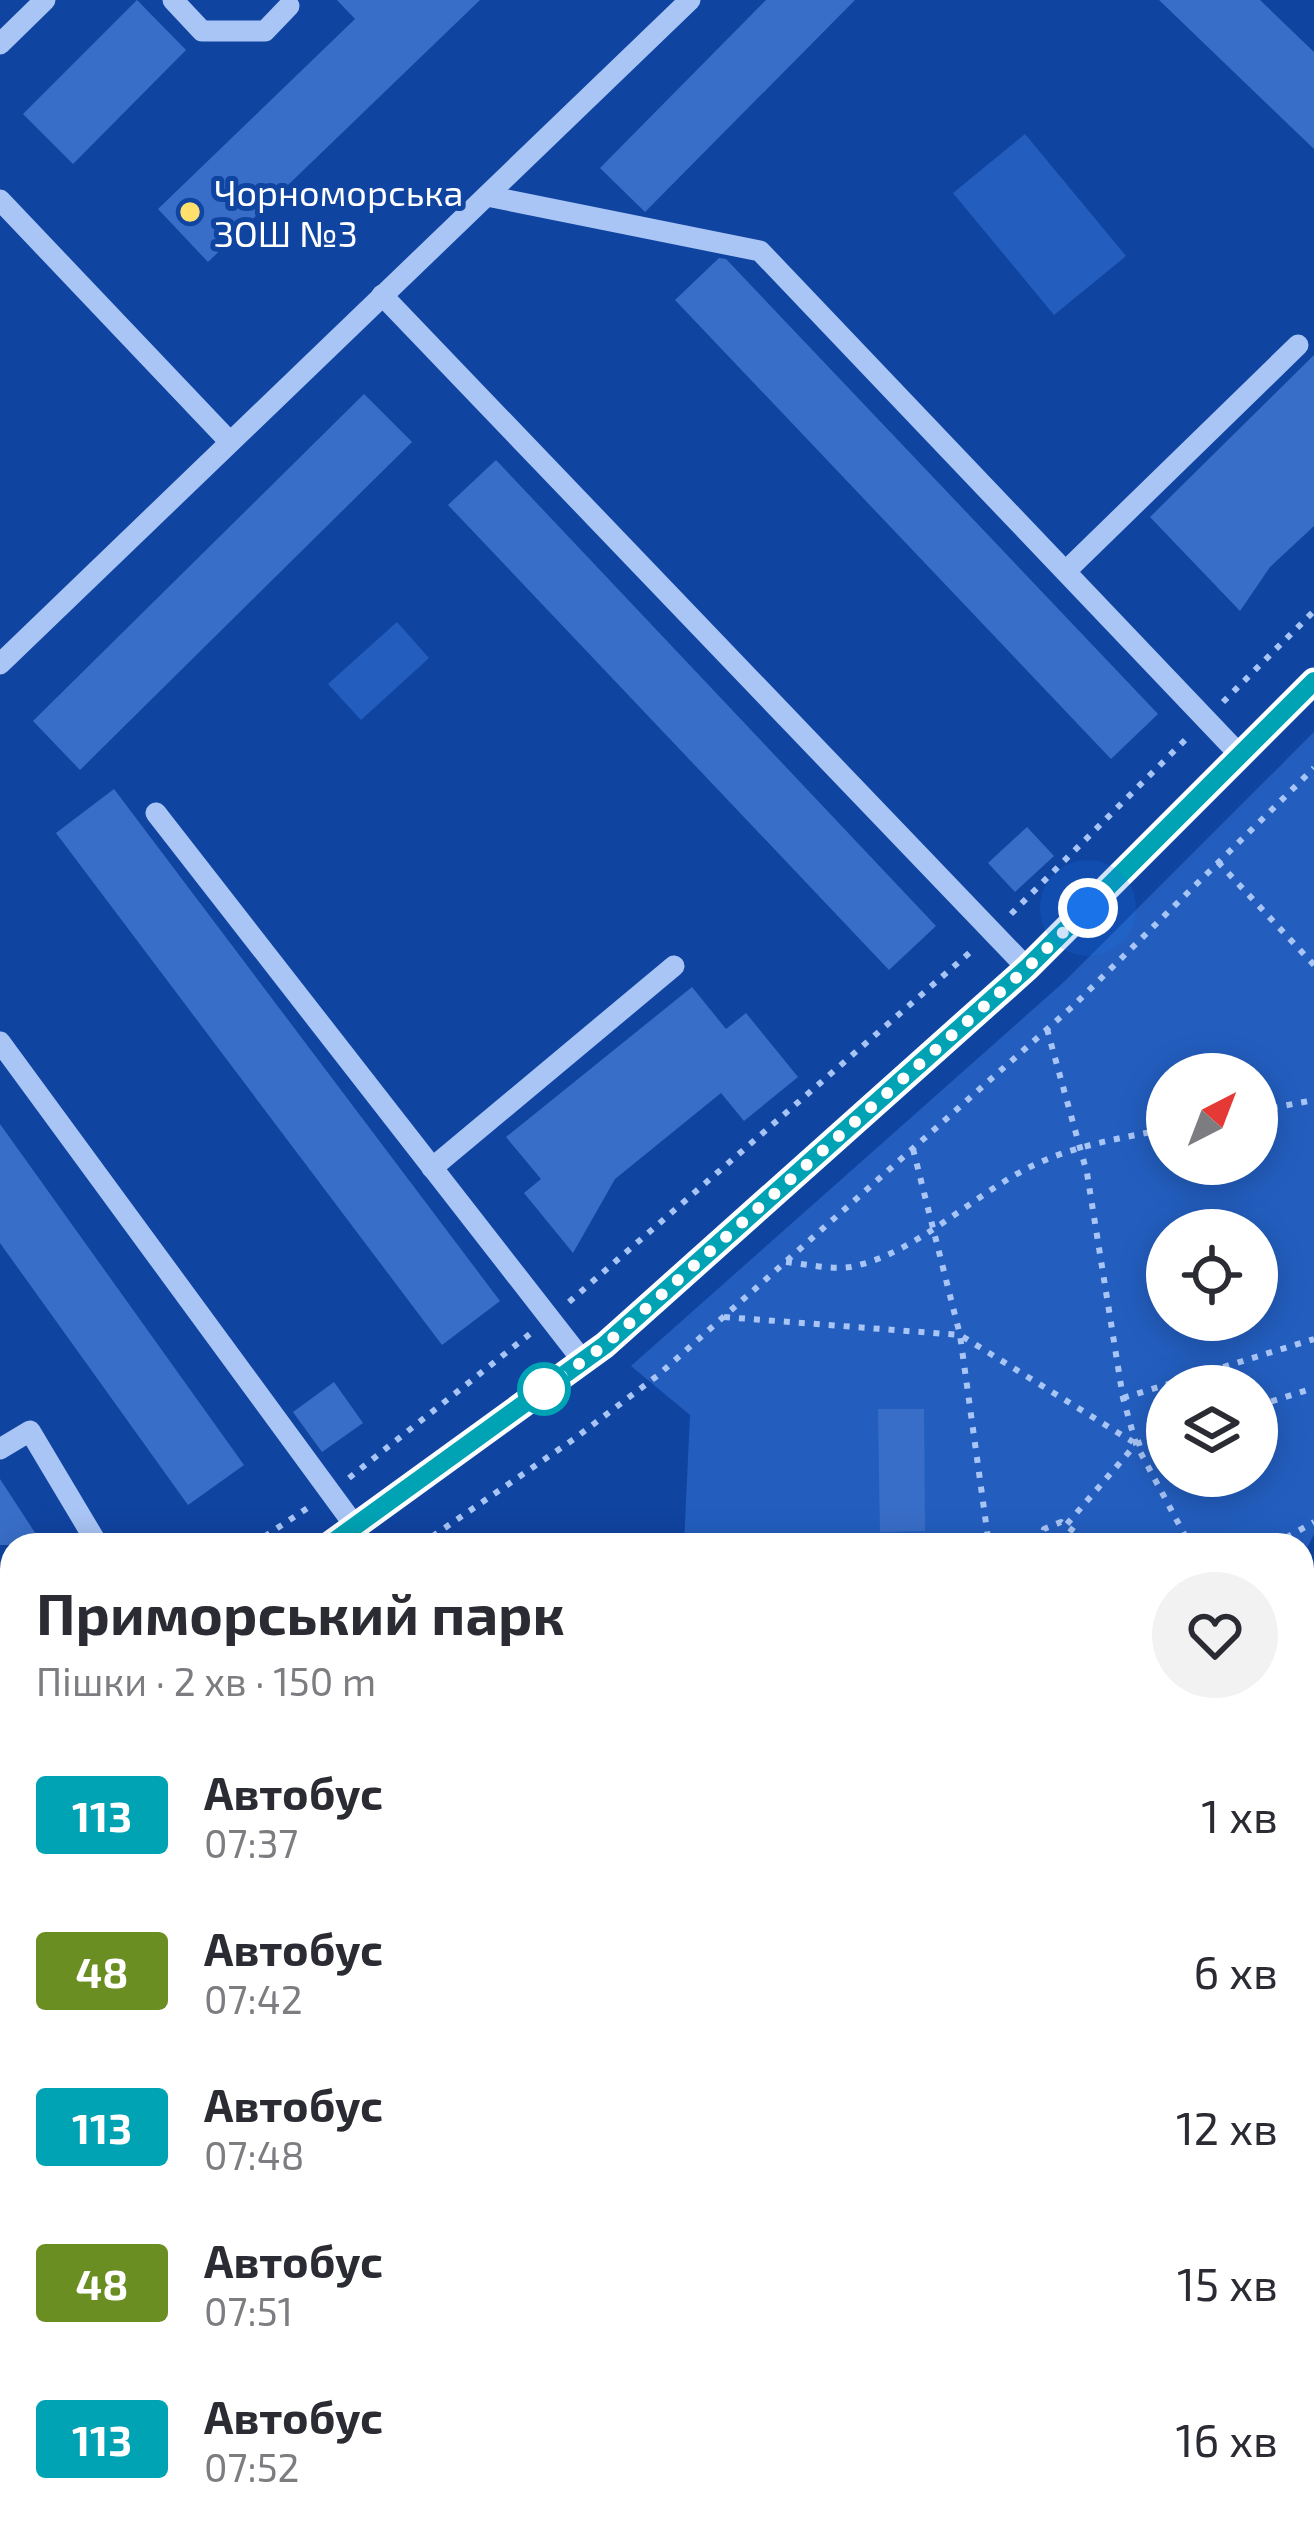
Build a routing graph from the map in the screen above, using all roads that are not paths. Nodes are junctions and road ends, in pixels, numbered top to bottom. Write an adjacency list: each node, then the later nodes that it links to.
1 (45, 0): 5 (street)
2 (173, 0): 4 (street)
3 (690, 0): 6 (street)
4 (289, 6)
5 (0, 44)
6 (487, 196): 8 (street); 11 (street)
7 (0, 200): 10 (street)
8 (382, 295): 10 (street); 17 (street)
9 (1298, 345): 11 (street)
10 (229, 441): 12 (street)
11 (1066, 572): 14 (street)
12 (0, 664)
13 (1314, 681): 14 (street)
14 (1240, 755): 17 (street)
15 (156, 813): 19 (street)
16 (674, 966): 19 (street)
17 (1027, 968): 20 (street)
18 (0, 1042): 22 (street)
19 (432, 1168): 20 (street)
20 (583, 1361): 22 (street)
21 (0, 1449): 23 (street)
22 (356, 1526): 24 (street)
23 (91, 1533)
24 (346, 1533)

